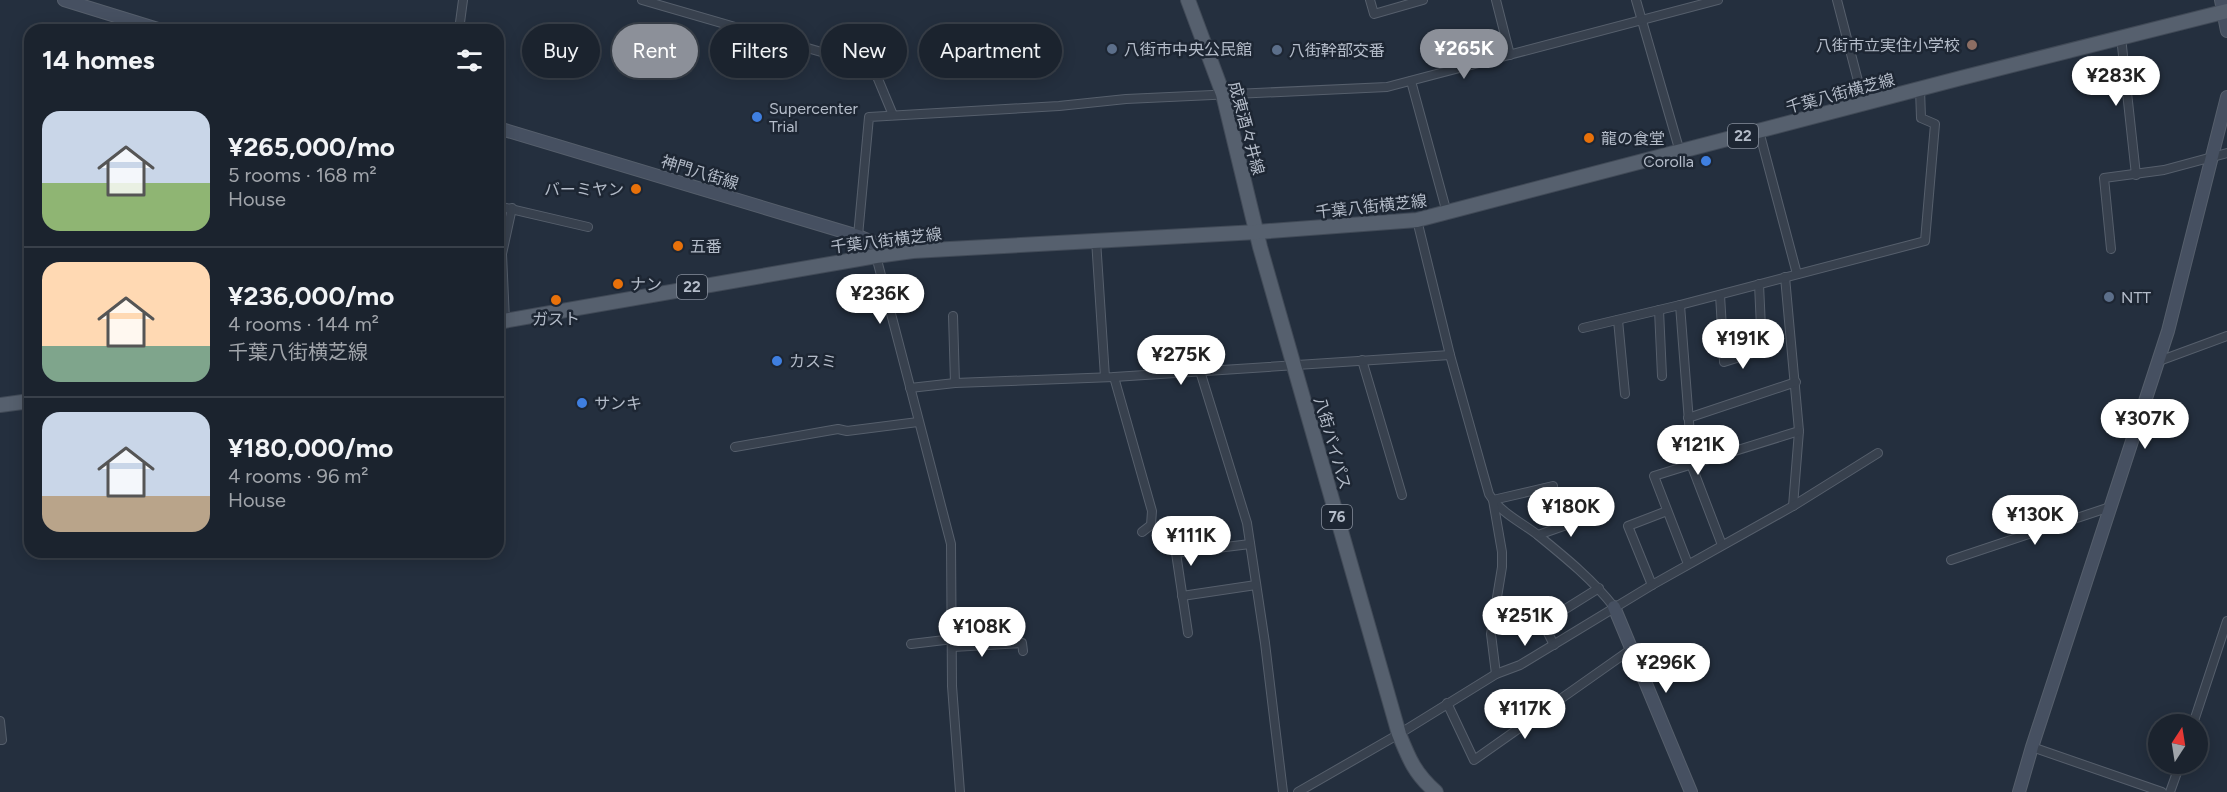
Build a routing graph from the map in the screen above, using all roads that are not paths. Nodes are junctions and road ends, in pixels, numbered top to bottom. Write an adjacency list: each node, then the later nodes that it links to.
1 (64, 0): 11 (street)
2 (463, 0): 15 (street)
3 (642, 0): 24 (street)
4 (1188, 0): 21 (main road, 成東酒々井線 / 76)
5 (1370, 0): 6 (street)
6 (1423, 0)
7 (1496, 0): 18 (street)
8 (1636, 0): 13 (street)
9 (1718, 0): 13 (street)
10 (1837, 0): 23 (street)
11 (97, 6): 14 (street)
12 (2224, 8): 16 (street); 17 (main road, 千葉八街横芝線 / 22)
13 (1642, 20): 18 (street); 27 (street)
14 (145, 24)
15 (460, 24)
16 (2227, 31)
17 (2121, 37): 20 (main road, 千葉八街横芝線 / 22); 30 (street)
18 (1510, 55): 19 (street)
19 (1412, 81): 21 (street); 33 (street)
20 (1920, 88): 23 (main road, 千葉八街横芝線 / 22); 42 (street)
21 (1223, 94): 24 (street); 36 (main road, 成東酒々井線 / 76)
22 (2227, 96): 29 (street)
23 (1864, 104): 26 (main road, 千葉八街横芝線 / 22)
24 (893, 115): 37 (street)
25 (504, 130): 37 (street, 神門八街線)
26 (1759, 131): 27 (main road, 千葉八街横芝線 / 22); 42 (street)
27 (1680, 152): 33 (main road, 千葉八街横芝線 / 22)
28 (2227, 153): 29 (street)
29 (2213, 157): 30 (street); 55 (street)
30 (2136, 175): 40 (street)
31 (504, 207): 32 (street)
32 (512, 208): 35 (street); 39 (street)
33 (1447, 213): 34 (main road, 千葉八街横芝線 / 22)
34 (1417, 220): 36 (main road, 千葉八街横芝線 / 22); 53 (street)
35 (588, 227)
36 (1257, 232): 38 (main road, 千葉八街横芝線 / 22); 56 (main road, 八街バイパス / 76)
37 (858, 236): 41 (street, 神門八街線)
38 (1096, 240): 41 (main road, 千葉八街横芝線 / 22); 59 (street)
39 (504, 245)
40 (2112, 249)
41 (882, 255): 50 (main road, 千葉八街横芝線 / 22); 62 (street)
42 (1797, 274): 43 (street)
43 (1785, 277): 44 (street); 60 (street)
44 (1759, 284): 45 (street); 45 (street)
45 (1720, 295): 46 (street)
46 (1680, 305): 47 (street); 66 (street)
47 (1659, 310): 49 (street); 58 (street)
48 (953, 316): 61 (street)
49 (1618, 320): 51 (street); 63 (street)
50 (504, 321)
51 (1584, 328)
52 (2227, 336): 55 (street)
53 (1450, 355): 54 (street); 75 (street)
54 (1362, 360): 56 (street); 74 (street)
55 (2159, 361): 77 (street)
56 (1293, 364): 57 (street); 102 (main road, 八街バイパス / 76)
57 (1200, 371): 59 (street); 82 (street)
58 (1662, 376)
59 (1109, 377): 61 (street); 80 (street)
60 (1796, 382): 66 (street); 68 (street)
61 (955, 383): 62 (street)
62 (910, 388): 67 (street)
63 (1625, 394)
64 (24, 401): 65 (main road)
65 (0, 405)
66 (1689, 418): 69 (street)
67 (918, 422): 70 (street); 93 (street)
68 (1799, 431): 72 (street); 76 (street)
69 (1690, 435)
70 (735, 447)
71 (1878, 453): 76 (street)
72 (1691, 464): 78 (street); 83 (street)
73 (1552, 486): 75 (street)
74 (1402, 495)
75 (1493, 500): 81 (street); 98 (street)
76 (1792, 506): 83 (street)
77 (2110, 507): 84 (street); 104 (street)
78 (1667, 511): 85 (street); 87 (street)
79 (1595, 515): 81 (street)
80 (1142, 532)
81 (1538, 535): 88 (street)
82 (1250, 544): 86 (street); 89 (street)
83 (1722, 545): 85 (street)
84 (1951, 560)
85 (1688, 564): 87 (street)
86 (1256, 585): 89 (street); 107 (street)
87 (1652, 585): 90 (street)
88 (1599, 588): 90 (street); 95 (street)
89 (1182, 596): 92 (street)
90 (1614, 607): 95 (street); 96 (street)
91 (2227, 621): 100 (street)
92 (1188, 633)
93 (953, 643): 94 (street); 97 (street); 106 (street)
94 (911, 644)
95 (1554, 645): 98 (street)
96 (1630, 650): 99 (street); 110 (street)
97 (1023, 651)
98 (1496, 674): 99 (street)
99 (1447, 703): 102 (street)
100 (2196, 714)
101 (0, 721): 103 (street)
102 (1399, 734): 108 (street); 109 (main road, 八街バイパス / 76)
103 (0, 740)
104 (2032, 747): 111 (street); 112 (street)
105 (2176, 774): 113 (street)
106 (960, 792)
107 (1283, 792)
108 (1299, 792)
109 (1436, 792)
110 (1692, 792)
111 (2019, 792)
112 (2162, 792)
113 (2170, 792)

